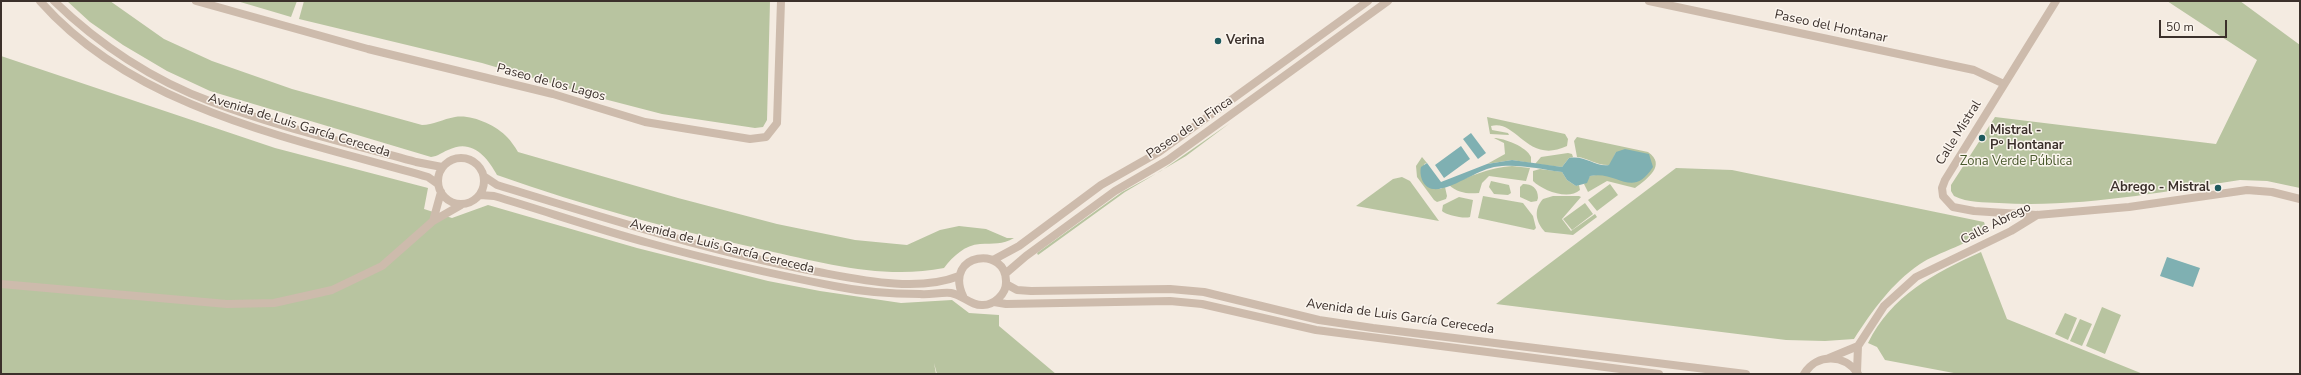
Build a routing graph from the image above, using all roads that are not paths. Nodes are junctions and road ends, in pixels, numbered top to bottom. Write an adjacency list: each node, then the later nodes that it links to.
1 (40, 1): 12 (street, Avenida de Luis García Cereceda)
2 (54, 1): 10 (street, Avenida de Luis García Cereceda)
3 (196, 1): 4 (street, Paseo de los Lagos)
4 (781, 1)
5 (1368, 1): 18 (street, Paseo de la Finca)
6 (1388, 1): 19 (street, Paseo de la Finca)
7 (1649, 1): 9 (street, Paseo del Hontanar)
8 (2056, 1): 9 (street, Calle Mistral)
9 (2004, 84): 16 (street, Calle Mistral)
10 (442, 168): 11 (street); 12 (street)
11 (485, 177): 13 (street); 20 (street, Avenida de Luis García Cereceda)
12 (439, 188): 15 (street); 17 (street)
13 (480, 195): 15 (street); 23 (street, Avenida de Luis García Cereceda)
14 (2300, 199): 16 (street, Calle Abrego)
15 (461, 205): 17 (street)
16 (2038, 215): 25 (street, Calle Abrego)
17 (433, 221): 21 (street)
18 (993, 260): 19 (street); 20 (street)
19 (1005, 274): 22 (street)
20 (959, 276): 23 (street)
21 (1, 284)
22 (1006, 284): 24 (street); 30 (street, Avenida de Luis García Cereceda)
23 (963, 296): 24 (street)
24 (994, 302): 29 (street, Avenida de Luis García Cereceda)
25 (1858, 346): 26 (street); 28 (street)
26 (1829, 358): 27 (street); 28 (street)
27 (1803, 373)
28 (1858, 373)
29 (1659, 374)
30 (1746, 374)

